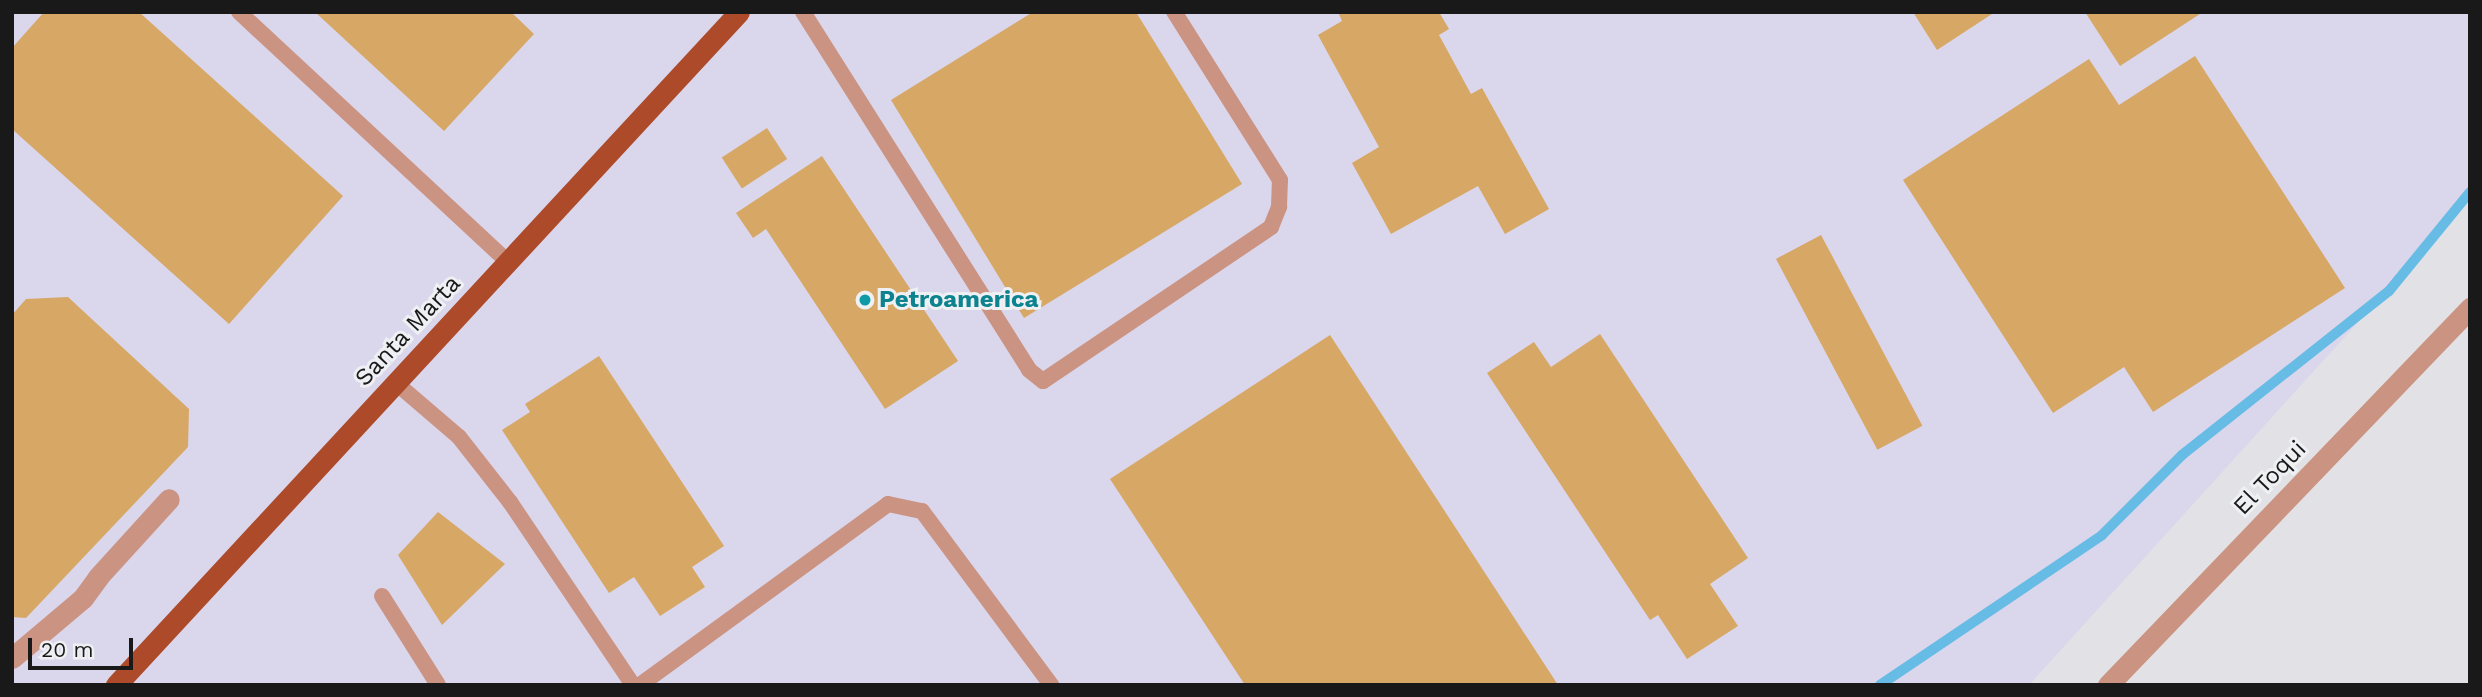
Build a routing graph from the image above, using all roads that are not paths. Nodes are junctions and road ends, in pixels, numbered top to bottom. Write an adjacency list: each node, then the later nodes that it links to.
1 (239, 12): 5 (lane)
2 (739, 12): 5 (main road, Santa Marta)
3 (803, 12): 4 (lane)
4 (1174, 12)
5 (508, 262): 7 (main road, Santa Marta)
6 (2470, 309): 16 (street, El Toqui)
7 (396, 383): 11 (main road, Santa Marta); 13 (lane)
8 (169, 499): 10 (street)
9 (382, 596): 12 (lane)
10 (12, 658)
11 (116, 685)
12 (438, 685)
13 (634, 685)
14 (640, 685): 15 (lane)
15 (1051, 685)
16 (2108, 685)

